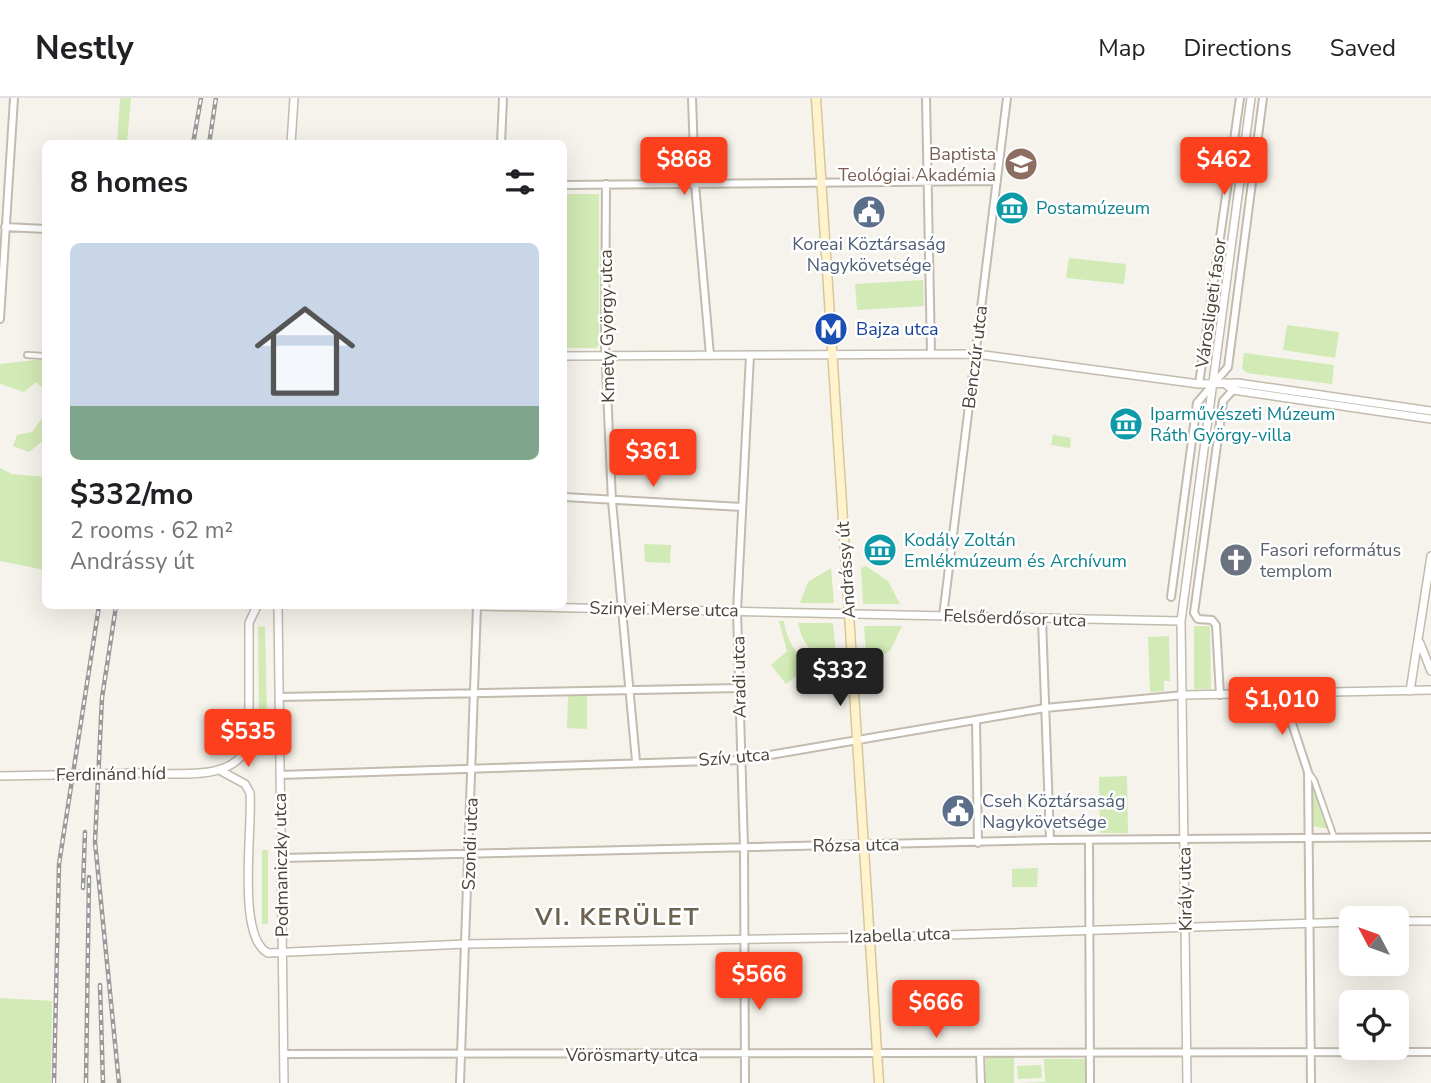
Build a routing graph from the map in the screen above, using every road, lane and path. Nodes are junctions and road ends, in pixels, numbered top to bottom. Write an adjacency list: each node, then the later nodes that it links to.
1 (14, 98): 13 (street)
2 (294, 98): 11 (street)
3 (503, 98): 12 (street)
4 (692, 98): 17 (street)
5 (816, 98): 18 (main road, Andrássy út)
6 (926, 98): 15 (street)
7 (1007, 98): 14 (street, Benczúr utca)
8 (1240, 98): 33 (street, Városligeti fasor)
9 (1251, 98): 32 (street, Városligeti fasor)
10 (1263, 98): 32 (street, Városligeti fasor)
11 (291, 140)
12 (500, 140)
13 (4, 181): 20 (street)
14 (997, 181): 15 (street); 24 (street, Benczúr utca)
15 (929, 182): 18 (street); 23 (street)
16 (606, 184): 17 (street); 19 (street); 31 (street, Kmety György utca)
17 (695, 184): 18 (street); 26 (street)
18 (821, 184): 28 (main road, Andrássy út)
19 (567, 185)
20 (5, 227): 21 (street); 22 (street)
21 (42, 229)
22 (0, 319)
23 (931, 354): 24 (street); 28 (street)
24 (976, 354): 33 (street); 51 (street, Benczúr utca)
25 (27, 355): 29 (street)
26 (710, 355): 27 (street); 31 (street)
27 (750, 355): 28 (street); 39 (street, Aradi utca)
28 (833, 355): 50 (main road, Andrássy út)
29 (42, 356)
30 (567, 356): 31 (street)
31 (606, 356): 38 (street, Kmety György utca)
32 (1219, 382): 33 (street); 34 (street); 35 (street); 41 (street, Városligeti fasor); 42 (street, Városligeti fasor)
33 (1199, 384)
34 (1233, 390): 36 (street); 63 (street)
35 (1431, 411)
36 (1431, 419)
37 (567, 497): 38 (street)
38 (612, 501): 39 (street); 45 (street, Kmety György utca)
39 (742, 507): 49 (street, Aradi utca)
40 (1431, 556): 54 (street)
41 (1175, 571): 42 (street); 43 (street, Városligeti fasor)
42 (1188, 572): 53 (street, Városligeti fasor)
43 (1171, 597)
44 (567, 607): 45 (street, Szinyei Merse utca)
45 (624, 608): 49 (street, Szinyei Merse utca); 60 (street, Kmety György utca)
46 (256, 609): 71 (street)
47 (278, 609): 64 (street, Podmaniczky utca)
48 (478, 609): 59 (street, Szondi utca)
49 (737, 611): 50 (street, Szinyei Merse utca); 56 (street, Aradi utca)
50 (849, 614): 51 (street, Felsőerdősor utca); 67 (main road, Andrássy út)
51 (943, 616): 52 (street, Felsőerdősor utca)
52 (1042, 619): 53 (street, Felsőerdősor utca); 65 (street)
53 (1181, 621): 62 (street, Király utca)
54 (1419, 639): 55 (street); 58 (street)
55 (1431, 671)
56 (739, 688): 60 (street); 68 (street, Aradi utca)
57 (1431, 690): 58 (street)
58 (1410, 691): 61 (street)
59 (473, 692): 60 (street); 64 (street); 70 (street, Szondi utca)
60 (630, 692): 69 (street, Kmety György utca)
61 (1282, 693): 63 (street); 72 (street)
62 (1184, 695): 63 (street); 65 (street, Szív utca); 80 (street, Király utca)
63 (1220, 695)
64 (279, 697): 73 (street, Podmaniczky utca)
65 (1045, 708): 66 (street, Szív utca); 78 (street)
66 (976, 720): 67 (street, Szív utca); 81 (street)
67 (856, 740): 68 (street, Szív utca); 82 (main road, Andrássy út)
68 (741, 760): 69 (street, Szív utca); 83 (street, Aradi utca)
69 (636, 761): 70 (street, Szív utca)
70 (473, 766): 73 (street, Szív utca); 84 (street, Szondi utca)
71 (219, 771): 74 (street, Ferdinánd híd, bridge); 95 (street)
72 (1308, 772): 75 (street); 76 (street)
73 (280, 775): 85 (street, Podmaniczky utca)
74 (0, 776)
75 (1311, 837): 76 (street, Rózsa utca); 80 (street, Rózsa utca); 89 (street)
76 (1334, 837): 77 (street, Rózsa utca)
77 (1431, 837)
78 (1050, 840): 79 (street, Rózsa utca); 81 (street, Rózsa utca)
79 (1089, 840): 80 (street, Rózsa utca); 91 (street)
80 (1185, 840): 90 (street, Király utca)
81 (978, 843): 82 (street, Rózsa utca)
82 (863, 844): 83 (street, Rózsa utca); 92 (main road, Andrássy út)
83 (744, 848): 84 (street, Rózsa utca); 93 (street, Aradi utca)
84 (470, 855): 85 (street, Rózsa utca); 94 (street, Szondi utca)
85 (281, 858): 95 (street, Podmaniczky utca)
86 (1409, 921): 87 (street)
87 (1431, 921)
88 (1339, 922): 89 (street, Izabella utca)
89 (1311, 923): 90 (street, Izabella utca); 101 (street)
90 (1186, 926): 91 (street, Izabella utca); 97 (street, Király utca)
91 (1090, 929): 92 (street, Izabella utca); 96 (street)
92 (869, 937): 93 (street, Izabella utca); 103 (main road, Andrássy út)
93 (745, 940): 94 (street, Izabella utca); 102 (street, Aradi utca)
94 (466, 944): 95 (street, Izabella utca); 104 (street, Szondi utca)
95 (282, 954): 100 (street, Podmaniczky utca)
96 (1090, 1051): 97 (street); 99 (street, Vörösmarty utca); 110 (street)
97 (1187, 1052): 101 (street); 111 (street, Király utca)
98 (1431, 1052): 101 (street)
99 (981, 1053): 103 (street, Vörösmarty utca); 109 (street)
100 (284, 1054): 104 (street, Vörösmarty utca); 105 (street, Podmaniczky utca)
101 (1311, 1054): 112 (street)
102 (745, 1055): 103 (street, Vörösmarty utca); 104 (street, Vörösmarty utca); 107 (street, Aradi utca)
103 (877, 1055): 108 (main road, Andrássy út)
104 (461, 1056): 106 (street, Szondi utca)
105 (284, 1083)
106 (460, 1083)
107 (745, 1083)
108 (879, 1083)
109 (981, 1083)
110 (1090, 1083)
111 (1187, 1083)
112 (1311, 1083)

